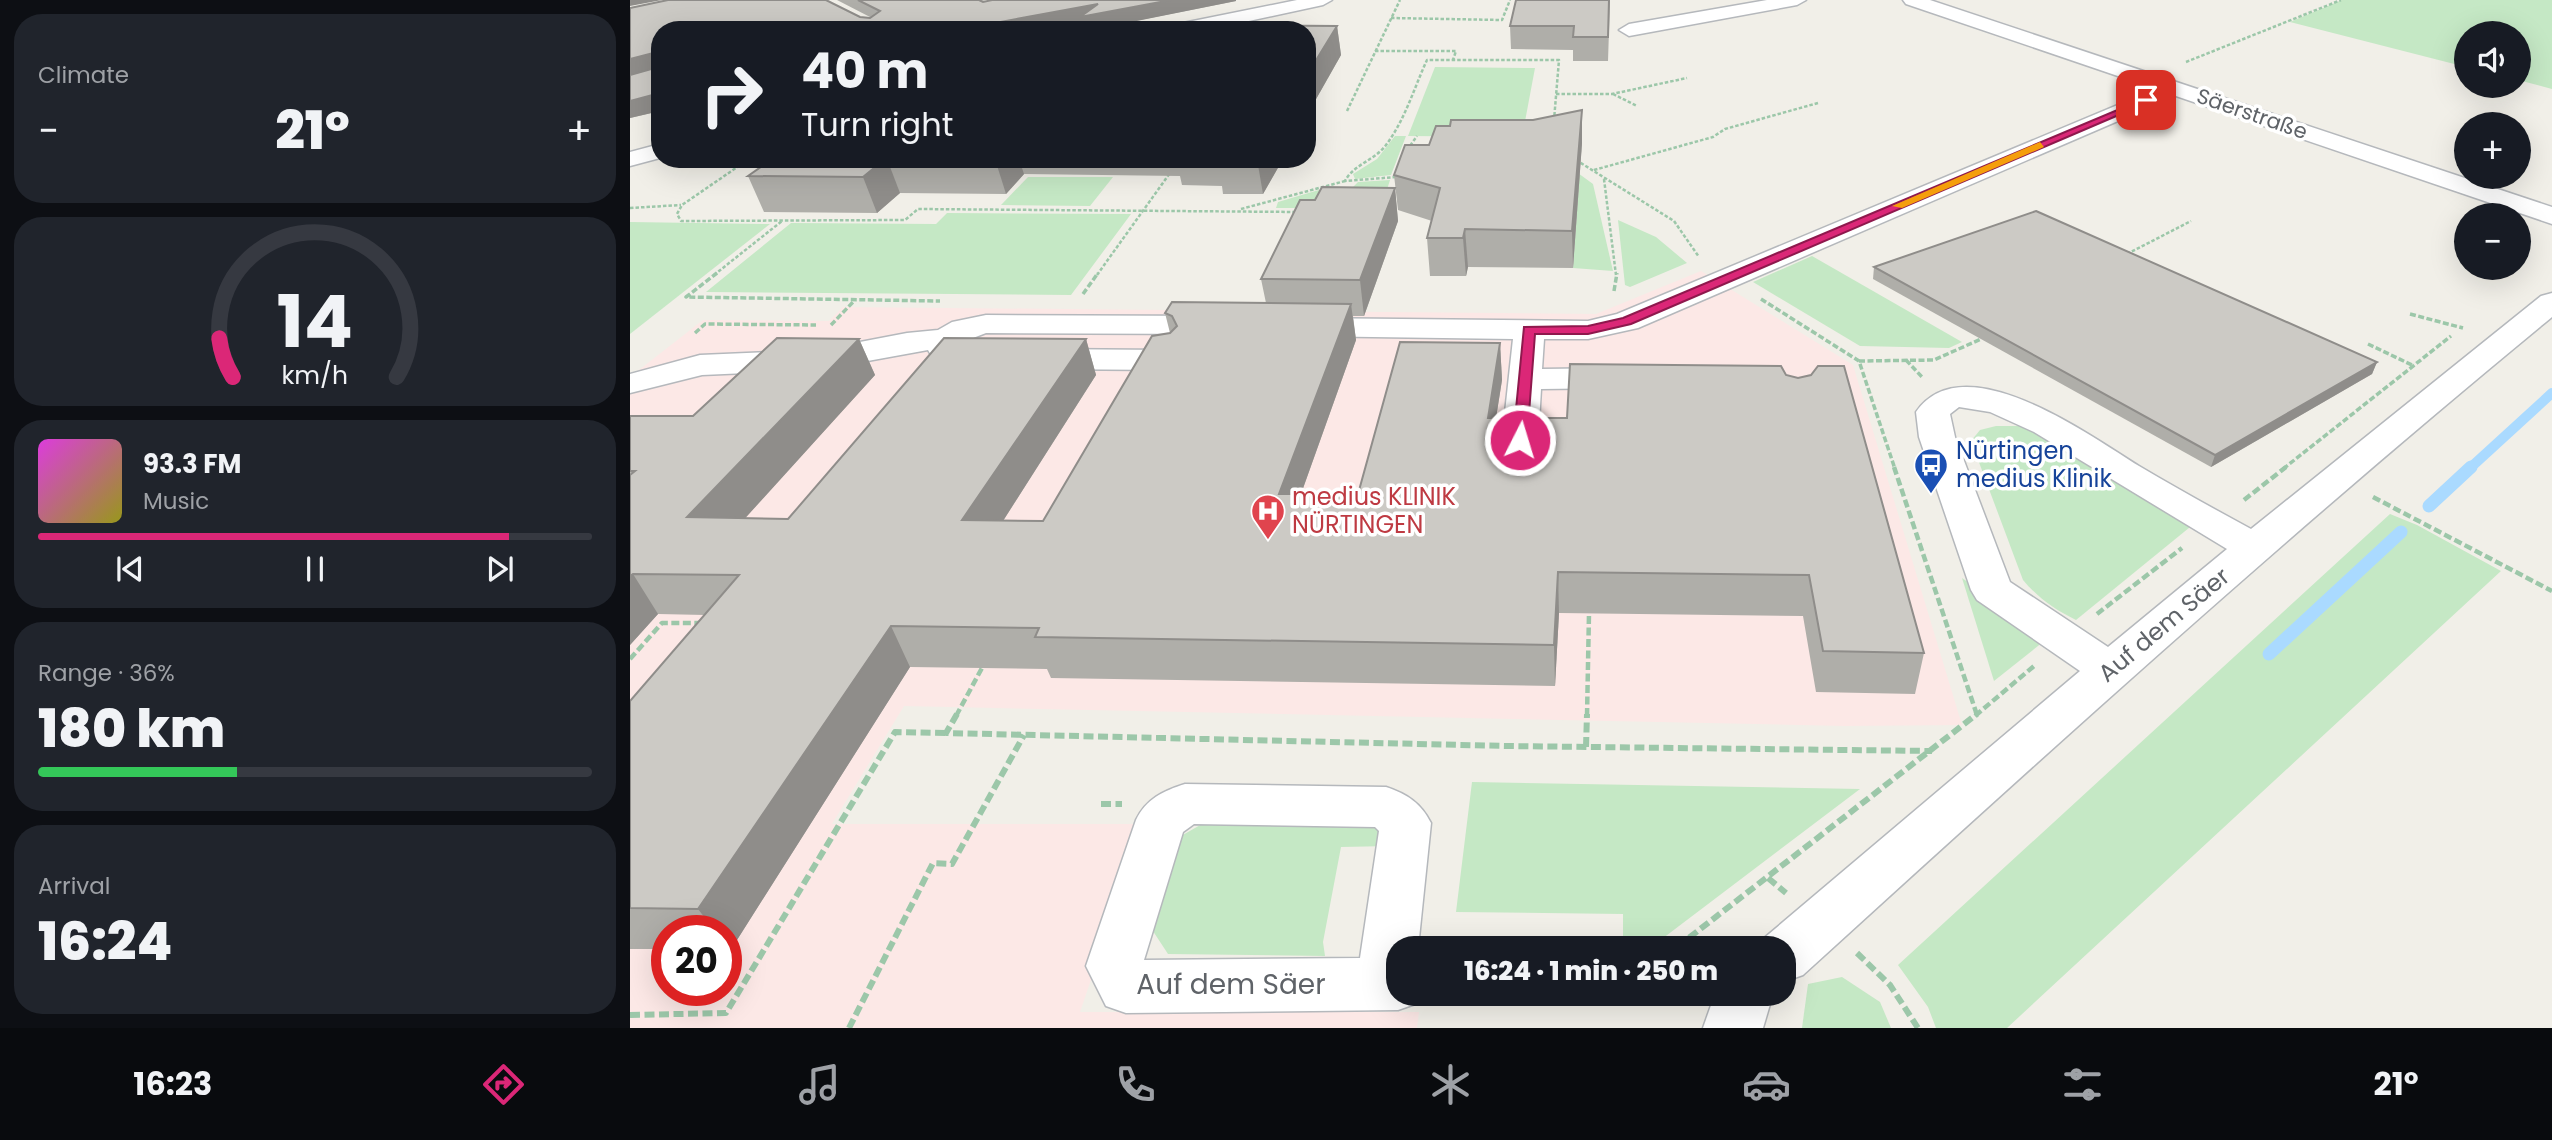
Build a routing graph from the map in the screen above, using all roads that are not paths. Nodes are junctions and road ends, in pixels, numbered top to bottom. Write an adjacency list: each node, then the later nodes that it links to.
1 (1323, 0): 4 (street)
2 (1797, 0): 5 (street)
3 (1912, 0): 6 (street, Säerstraße)
4 (1222, 21)
5 (1629, 30)
6 (2178, 88): 9 (street, Säerstraße); 11 (street)
7 (651, 153): 8 (street)
8 (630, 159)
9 (2552, 216)
10 (2552, 302): 18 (street, Auf dem Säer)
11 (1529, 330): 12 (street); 15 (street)
12 (945, 339): 13 (street); 16 (street)
13 (1167, 360)
14 (1650, 378): 15 (street)
15 (1525, 379): 17 (street)
16 (632, 384)
17 (1520, 440)
18 (2256, 548): 19 (street, Auf dem Säer); 19 (street)
19 (2110, 670): 20 (street, Auf dem Säer)
20 (1802, 940)
21 (1391, 984): 21 (street, Auf dem Säer)
22 (1740, 1006): 23 (street)
23 (1733, 1028)

